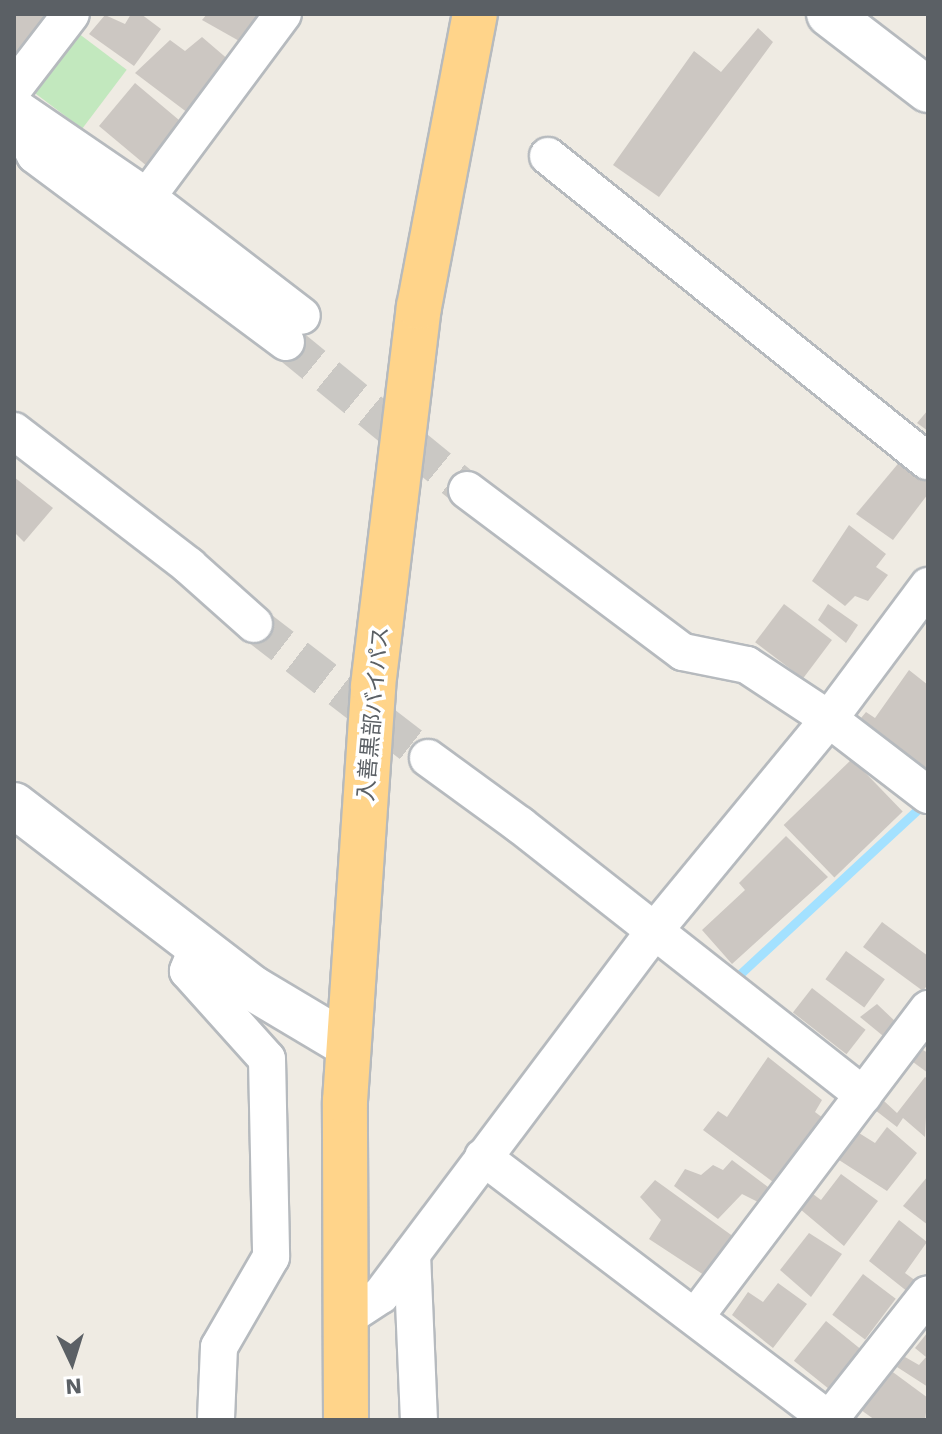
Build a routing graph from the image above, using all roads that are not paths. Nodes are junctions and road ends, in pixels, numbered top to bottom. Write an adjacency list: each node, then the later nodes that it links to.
1 (71, 14): 5 (street)
2 (283, 14): 10 (street)
3 (475, 14): 23 (highway, 入善黒部バイパス)
4 (829, 14): 6 (street)
5 (14, 88)
6 (928, 90)
7 (14, 106): 10 (street)
8 (14, 116): 10 (street)
9 (548, 156): 12 (street)
10 (147, 197)
11 (14, 431): 15 (street)
12 (928, 461)
13 (467, 490): 16 (street)
14 (928, 586): 16 (street)
15 (254, 624)
16 (829, 719): 18 (street); 20 (street)
17 (428, 758): 20 (street)
18 (928, 795)
19 (14, 805): 21 (street)
20 (655, 930): 24 (street); 25 (street)
21 (198, 946): 23 (street); 30 (street)
22 (928, 1009): 24 (street)
23 (348, 1045): 29 (highway, 入善黒部バイパス)
24 (863, 1095): 28 (street)
25 (483, 1157): 26 (street); 28 (street)
26 (412, 1254): 29 (street); 32 (street)
27 (928, 1294): 33 (street)
28 (696, 1316): 33 (street)
29 (346, 1318): 31 (highway, 入善黒部バイパス)
30 (216, 1420)
31 (346, 1420)
32 (419, 1420)
33 (830, 1420)

